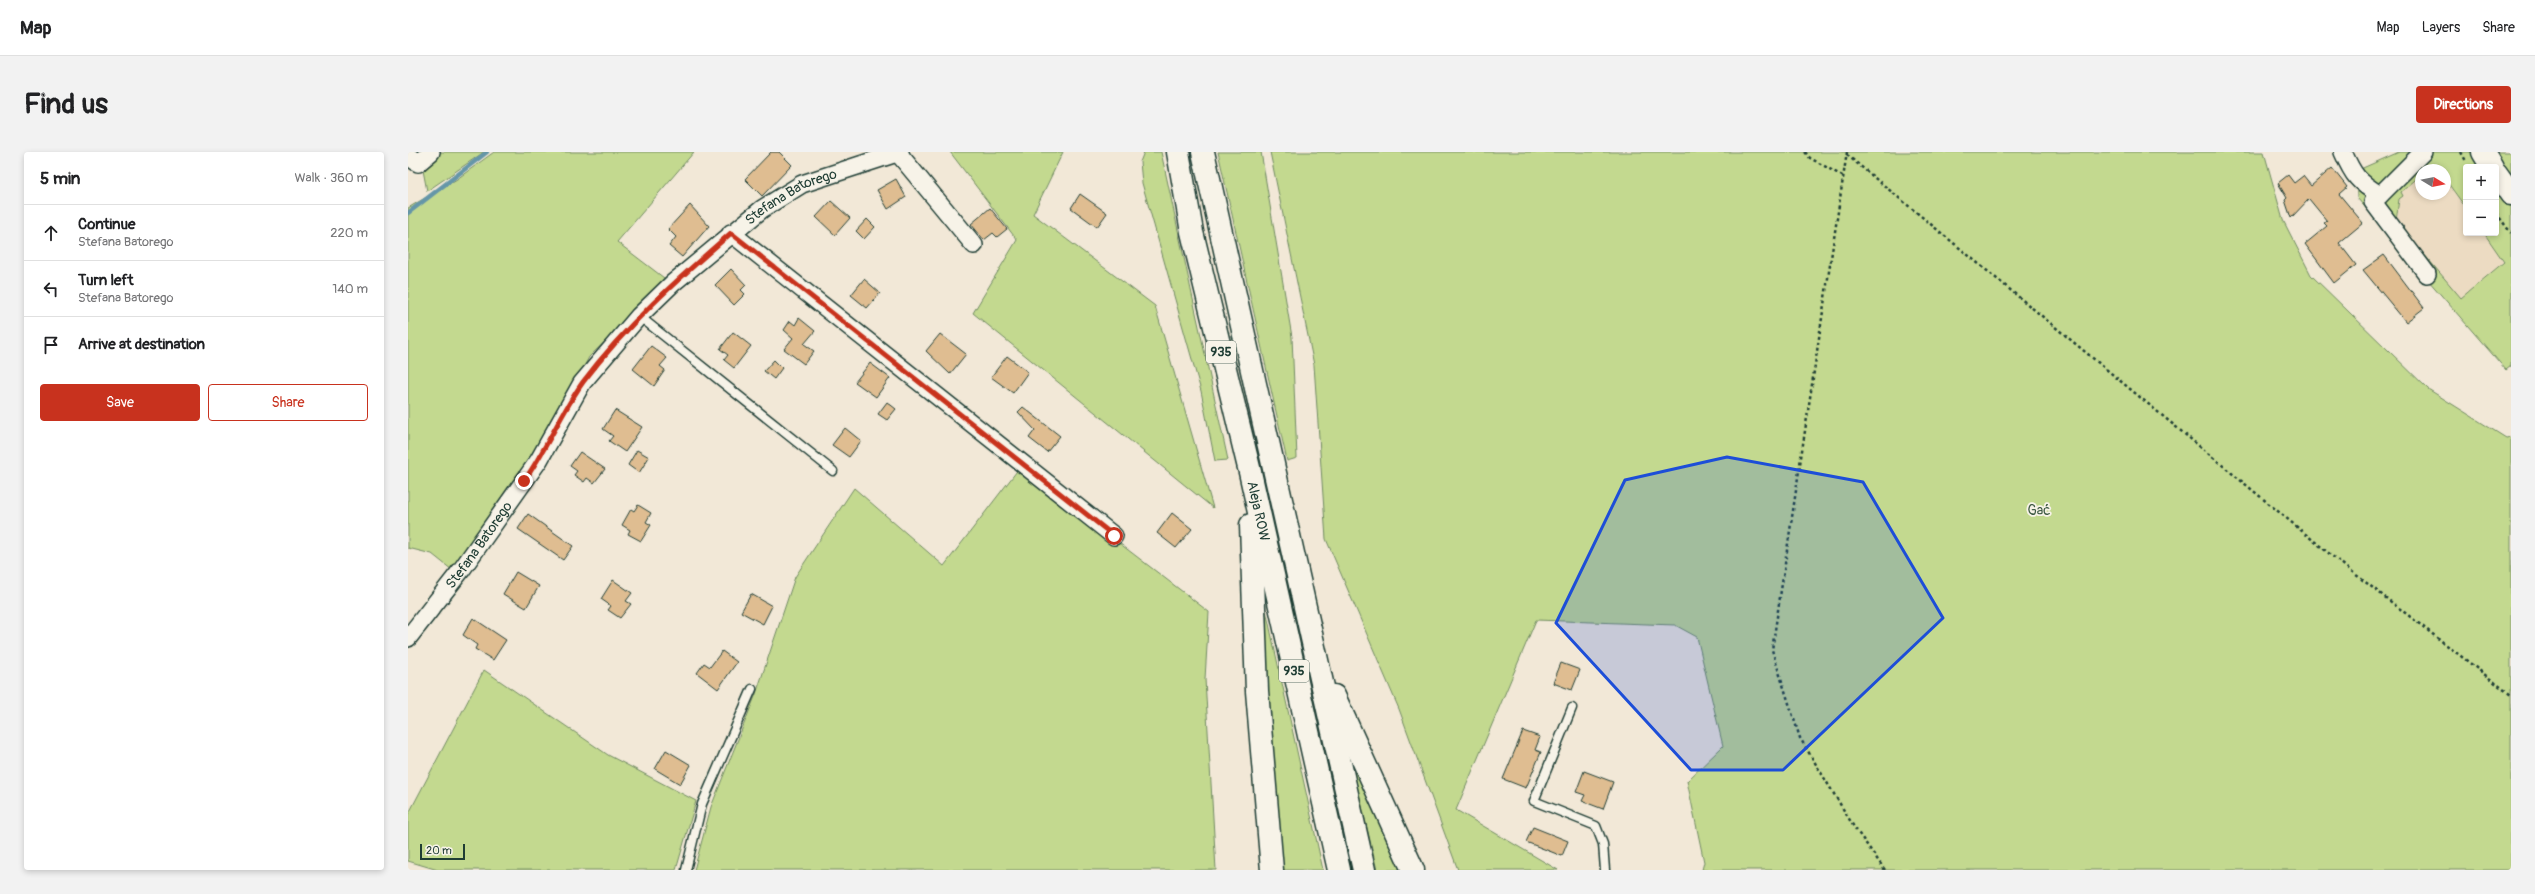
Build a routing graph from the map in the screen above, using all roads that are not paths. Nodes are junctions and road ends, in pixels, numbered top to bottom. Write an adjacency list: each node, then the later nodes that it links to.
1 (431, 152): 8 (street)
2 (899, 152): 13 (street, Stefana Batorego); 14 (street)
3 (1178, 152): 18 (main road, Aleja ROW / 935)
4 (1203, 152): 21 (main road, Aleja ROW / 935)
5 (2343, 152): 11 (street)
6 (2423, 152): 11 (street)
7 (2484, 152): 9 (main road)
8 (408, 156)
9 (2490, 164)
10 (2499, 177): 12 (main road)
11 (2380, 194): 15 (street)
12 (2511, 194)
13 (731, 233): 16 (street, Stefana Batorego); 19 (street, Stefana Batorego)
14 (974, 245)
15 (2427, 274)
16 (639, 316): 17 (lane); 20 (street, Stefana Batorego)
17 (833, 471)
18 (1250, 472): 25 (main road); 26 (main road, Aleja ROW / 935)
19 (1114, 536)
20 (408, 638)
21 (1317, 660): 27 (main road, Aleja ROW / 935); 28 (main road)
22 (752, 689): 24 (lane)
23 (1572, 708): 29 (lane)
24 (686, 870)
25 (1272, 870)
26 (1338, 870)
27 (1364, 870)
28 (1414, 870)
29 (1605, 870)

